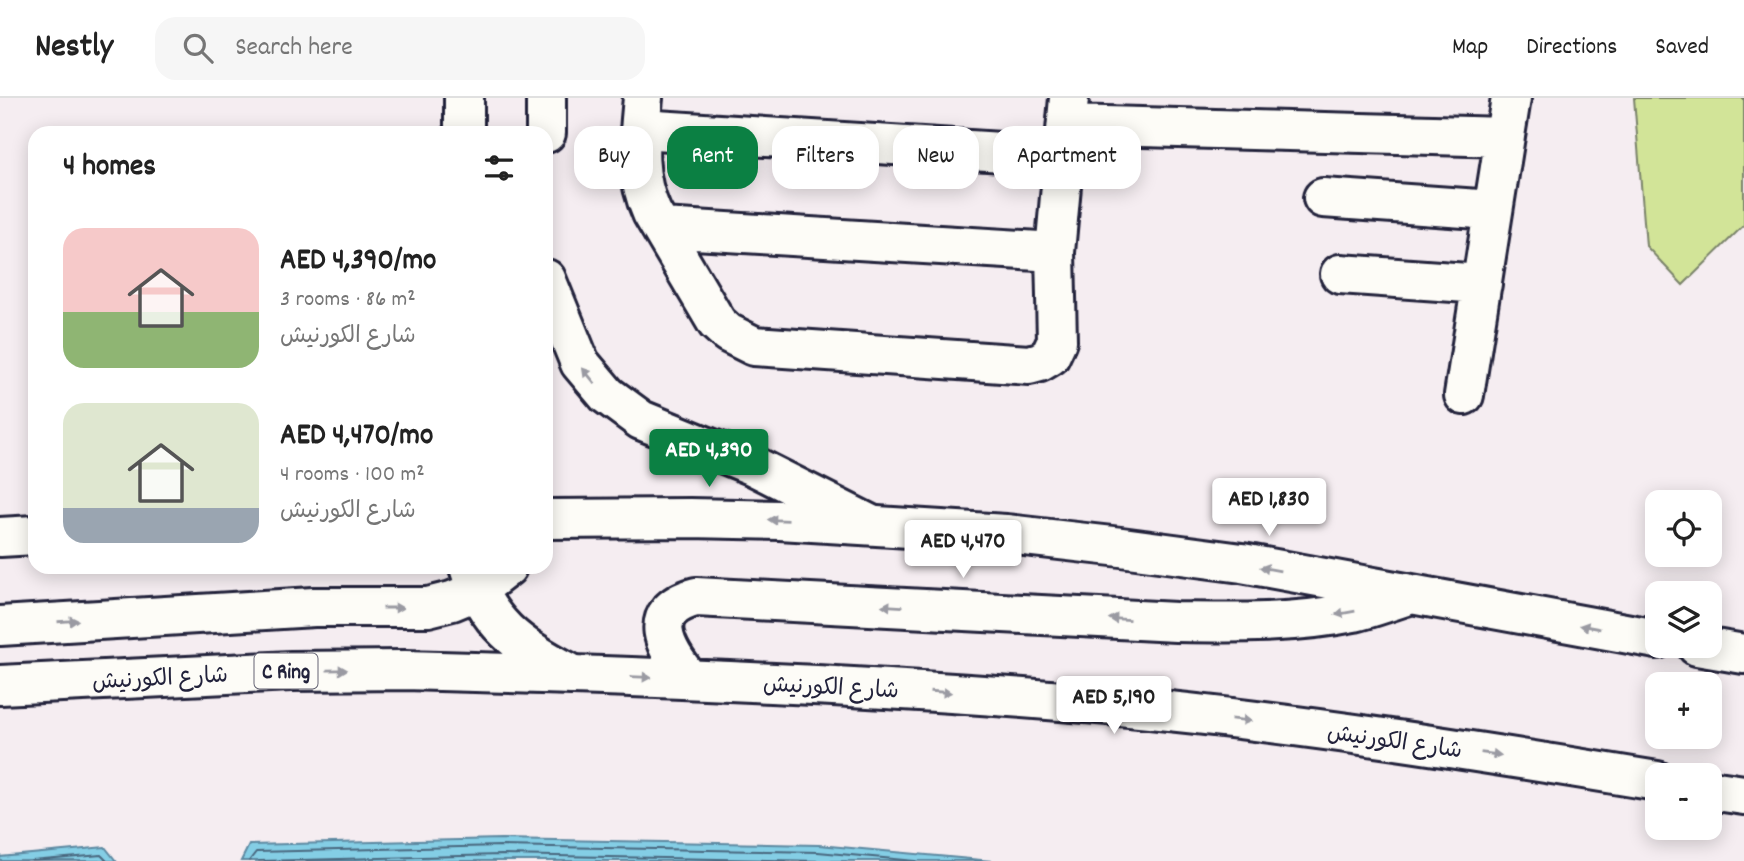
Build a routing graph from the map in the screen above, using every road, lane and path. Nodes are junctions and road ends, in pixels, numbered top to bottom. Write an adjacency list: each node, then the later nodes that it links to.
1 (464, 98): 5 (main road)
2 (545, 98): 6 (main road)
3 (1511, 98): 9 (main road)
4 (641, 114): 7 (main road); 13 (main road)
5 (464, 126)
6 (545, 126)
7 (1067, 126)
8 (1141, 128): 9 (main road)
9 (1505, 137): 12 (main road)
10 (1061, 189): 14 (main road)
11 (1323, 198): 12 (main road)
12 (1493, 210): 16 (main road)
13 (662, 228): 14 (main road); 14 (main road)
14 (1055, 252)
15 (1340, 274): 16 (main road)
16 (1482, 284): 18 (main road)
17 (553, 296): 20 (main road, one-way to 17)
18 (1464, 395)
19 (553, 519): 20 (main road, one-way to 19)
20 (871, 526): 24 (main road, one-way to 20)
21 (28, 536): 22 (main road)
22 (0, 537)
23 (473, 579): 25 (main road, one-way to 23); 29 (main road)
24 (1411, 594): 26 (main road, one-way to 24); 30 (main road, one-way to 30)
25 (0, 626)
26 (1645, 637)
27 (1722, 650): 28 (main road)
28 (1744, 654)
29 (573, 675): 30 (main road, شارع الكورنيش / C Ring, one-way to 30); 31 (main road, شارع الكورنيش / C Ring, one-way to 29)
30 (689, 679): 32 (main road, شارع الكورنيش / C Ring, one-way to 32)
31 (0, 685)
32 (1645, 779)
33 (1722, 792): 34 (main road)
34 (1744, 795)

